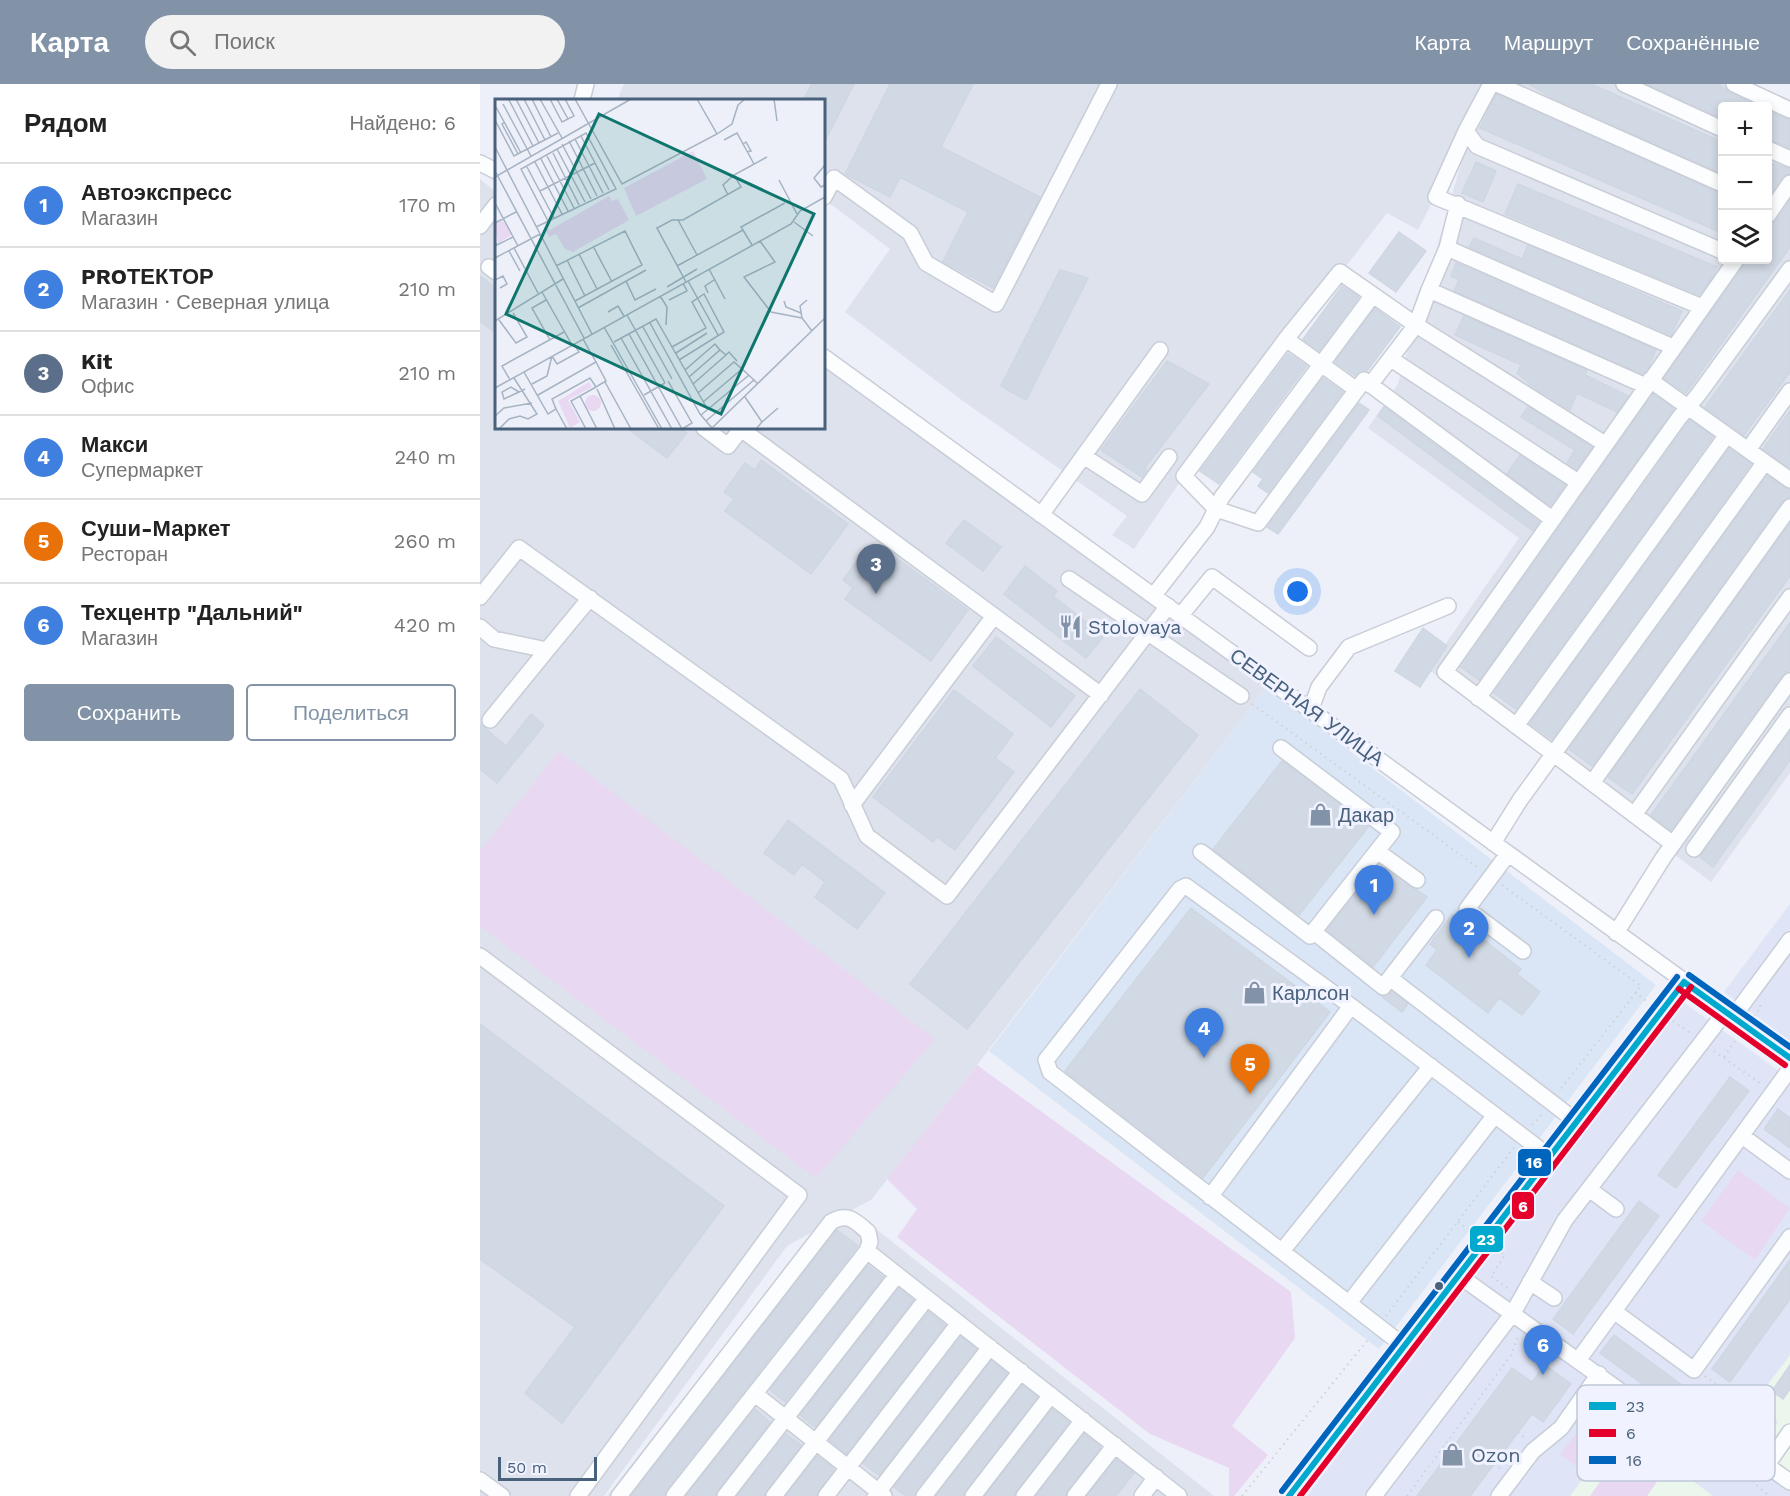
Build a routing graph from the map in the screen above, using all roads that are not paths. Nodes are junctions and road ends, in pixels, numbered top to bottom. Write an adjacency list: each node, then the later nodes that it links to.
1 (586, 84): 7 (street)
2 (1109, 84): 17 (street)
3 (1491, 84): 10 (street)
4 (1497, 84): 15 (street)
5 (1624, 84): 9 (street)
6 (1734, 84): 8 (street)
7 (582, 99)
8 (1790, 110)
9 (1718, 127)
10 (1466, 131): 18 (street); 23 (street)
11 (1772, 151): 12 (street)
12 (1790, 159)
13 (480, 163): 14 (street)
14 (495, 170)
15 (1718, 182)
16 (1790, 183): 19 (street)
17 (825, 195)
18 (1458, 204): 22 (street); 28 (street)
19 (1772, 205)
20 (495, 206): 21 (street)
21 (480, 226)
22 (1446, 248): 26 (street); 31 (street)
23 (1718, 249)
24 (1733, 264): 28 (street)
25 (1790, 269): 39 (street)
26 (1429, 290): 29 (street); 36 (street)
27 (1373, 295): 29 (street); 30 (street); 35 (street)
28 (1702, 307): 31 (street)
29 (1416, 326): 34 (street); 44 (street)
30 (1286, 339): 35 (street); 52 (street)
31 (1673, 347): 36 (street)
32 (1160, 351): 46 (street)
33 (825, 358): 53 (street, СЕВЕРНАЯ УЛИЦА)
34 (1391, 359): 37 (street); 50 (street)
35 (1321, 364): 37 (street); 52 (street)
36 (1648, 383): 39 (street); 44 (street)
37 (1364, 388): 52 (street); 54 (street)
38 (1790, 391): 45 (street)
39 (1688, 407): 43 (street); 70 (street)
40 (705, 429): 41 (street)
41 (741, 429)
42 (743, 429): 62 (street)
43 (1727, 435): 45 (street); 74 (street)
44 (1605, 444): 50 (street)
45 (1748, 450): 48 (street)
46 (1084, 457): 47 (street); 53 (street)
47 (1169, 458)
48 (1765, 462): 49 (street); 76 (street)
49 (1790, 480)
50 (1578, 482): 54 (street)
51 (1790, 507): 77 (street)
52 (1216, 509): 56 (street)
53 (1041, 514): 56 (street, СЕВЕРНАЯ УЛИЦА)
54 (1552, 519): 70 (street)
55 (1069, 579): 64 (street)
56 (1154, 595): 61 (street, СЕВЕРНАЯ УЛИЦА)
57 (480, 597): 59 (street)
58 (1790, 597): 81 (street)
59 (590, 598): 66 (street); 80 (street)
60 (1448, 606): 71 (street)
61 (1175, 611): 64 (street); 65 (street); 71 (street, СЕВЕРНАЯ УЛИЦА)
62 (994, 616): 68 (street); 80 (street)
63 (480, 627): 66 (street)
64 (1147, 634): 68 (street); 69 (street)
65 (1309, 648)
66 (547, 650): 73 (street)
67 (1790, 681): 78 (street)
68 (1101, 695): 80 (street)
69 (1241, 696)
70 (1478, 698): 74 (street)
71 (1311, 710): 82 (street, СЕВЕРНАЯ УЛИЦА)
72 (1790, 716): 79 (street)
73 (490, 720)
74 (1516, 726): 76 (street)
75 (1281, 748): 85 (street)
76 (1554, 754): 77 (street); 82 (street)
77 (1592, 783): 81 (street)
78 (1712, 789): 79 (street); 83 (street)
79 (1728, 802): 84 (street)
80 (852, 805)
81 (1634, 815): 83 (street)
82 (1493, 843): 87 (street, СЕВЕРНАЯ УЛИЦА)
83 (1672, 844): 91 (street)
84 (1694, 849)
85 (1377, 851): 88 (street); 90 (street)
86 (1202, 852): 90 (street)
87 (1508, 854): 91 (street, СЕВЕРНАЯ УЛИЦА); 93 (street)
88 (1417, 880)
89 (1436, 918): 95 (street)
90 (1314, 932): 95 (street)
91 (1616, 933): 96 (street, СЕВЕРНАЯ УЛИЦА)
92 (1790, 940): 98 (street)
93 (1523, 951)
94 (480, 956): 145 (street)
95 (1390, 978): 103 (street)
96 (1684, 982): 98 (street, СЕВЕРНАЯ УЛИЦА); 103 (street)
97 (1351, 1006): 100 (street); 108 (street); 108 (street)
98 (1729, 1014): 99 (street, СЕВЕРНАЯ УЛИЦА); 107 (street)
99 (1787, 1050)
100 (1431, 1066): 102 (street); 112 (street)
101 (1790, 1069): 104 (street)
102 (1495, 1115): 105 (street); 118 (street)
103 (1577, 1122): 105 (street)
104 (1742, 1136): 106 (street); 119 (street)
105 (1550, 1157): 114 (street)
106 (1790, 1171)
107 (1589, 1189): 109 (street); 115 (street)
108 (1210, 1197): 112 (street)
109 (1616, 1209)
110 (1790, 1237): 119 (street)
111 (867, 1251): 113 (street); 129 (street); 146 (street)
112 (1282, 1251): 118 (street)
113 (897, 1275): 116 (street); 132 (street)
114 (1458, 1275): 120 (street); 122 (street)
115 (1530, 1282): 117 (street); 120 (street)
116 (927, 1298): 121 (street); 135 (street)
117 (1554, 1298)
118 (1349, 1303): 122 (street)
119 (1615, 1312): 124 (street)
120 (1514, 1313): 124 (street); 158 (street)
121 (959, 1323): 123 (street); 138 (street)
122 (1404, 1346): 157 (street)
123 (990, 1347): 125 (street); 143 (street)
124 (1579, 1359): 126 (street)
125 (1021, 1371): 130 (street); 151 (street)
126 (1599, 1374): 127 (street); 128 (street)
127 (1591, 1385)
128 (1614, 1385)
129 (755, 1394): 132 (street); 147 (street)
130 (1051, 1395): 133 (street); 152 (street)
131 (1577, 1405): 159 (street)
132 (786, 1418): 135 (street); 148 (street)
133 (1083, 1420): 136 (street); 153 (street)
134 (1790, 1432): 137 (street)
135 (816, 1442): 138 (street); 149 (street)
136 (1115, 1445): 140 (street); 154 (street)
137 (1775, 1454)
138 (848, 1467): 143 (street); 150 (street)
139 (1775, 1471): 142 (street)
140 (1156, 1477): 155 (street); 156 (street)
141 (480, 1480): 144 (street)
142 (1790, 1482)
143 (879, 1494)
144 (502, 1496)
145 (578, 1496)
146 (619, 1496)
147 (674, 1496)
148 (725, 1496)
149 (774, 1496)
150 (826, 1496)
151 (924, 1496)
152 (973, 1496)
153 (1024, 1496)
154 (1075, 1496)
155 (1142, 1496)
156 (1179, 1496)
157 (1289, 1496)
158 (1374, 1496)
159 (1499, 1496)

